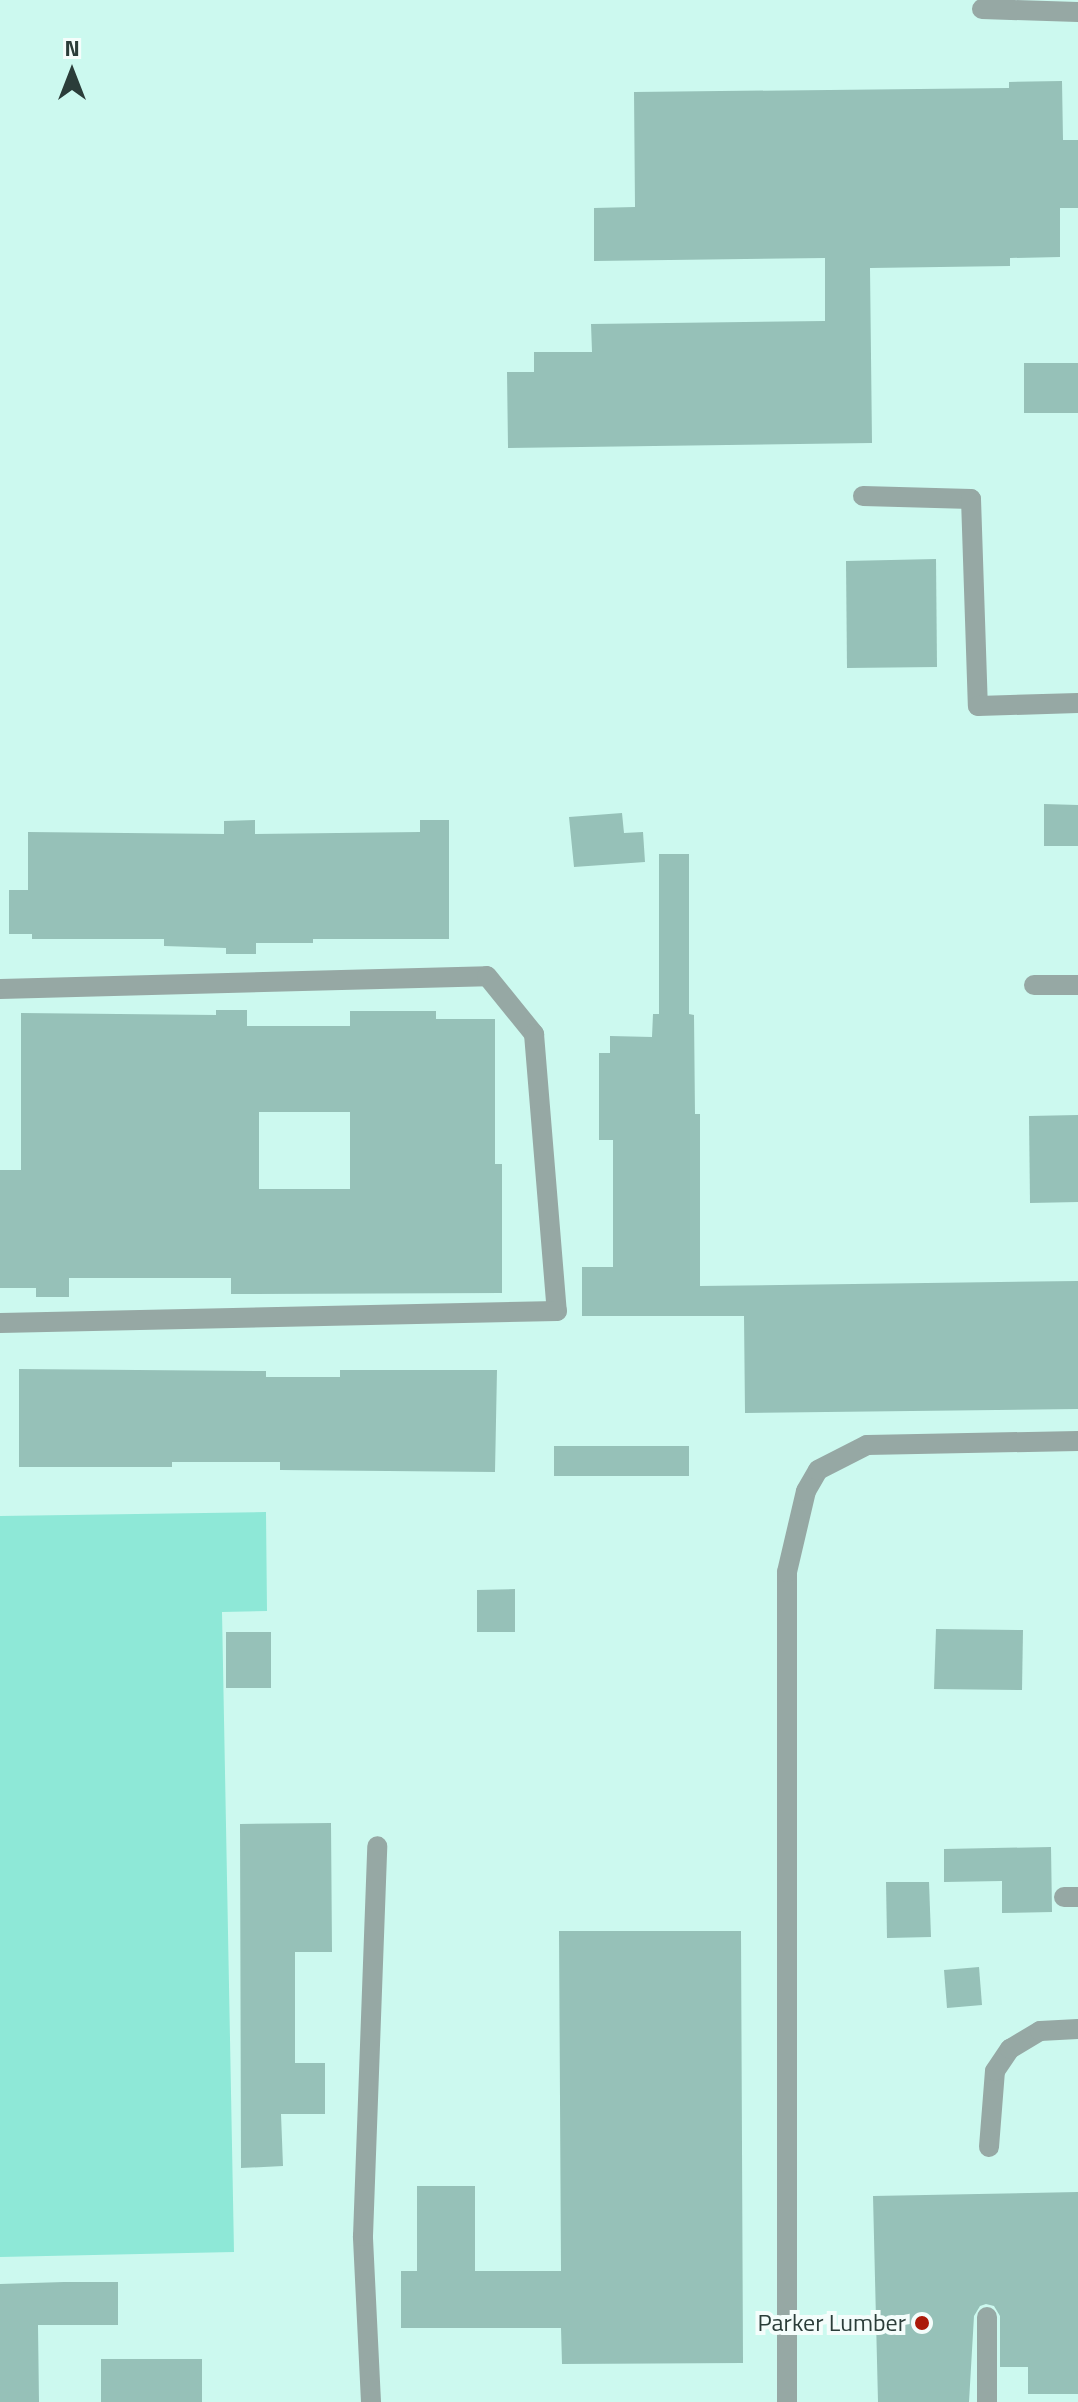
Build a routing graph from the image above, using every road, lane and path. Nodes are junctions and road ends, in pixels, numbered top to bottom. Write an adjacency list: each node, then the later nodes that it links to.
1 (982, 9): 2 (lane)
2 (1078, 12)
3 (863, 496): 4 (lane)
4 (1078, 703)
5 (1034, 985): 6 (lane)
6 (1078, 985)
7 (0, 989): 8 (lane)
8 (0, 1323)
9 (1078, 1441): 15 (lane)
10 (377, 1846): 14 (lane)
11 (1078, 2029): 12 (lane)
12 (989, 2147)
13 (987, 2317): 16 (lane)
14 (371, 2402)
15 (787, 2402)
16 (987, 2402)

